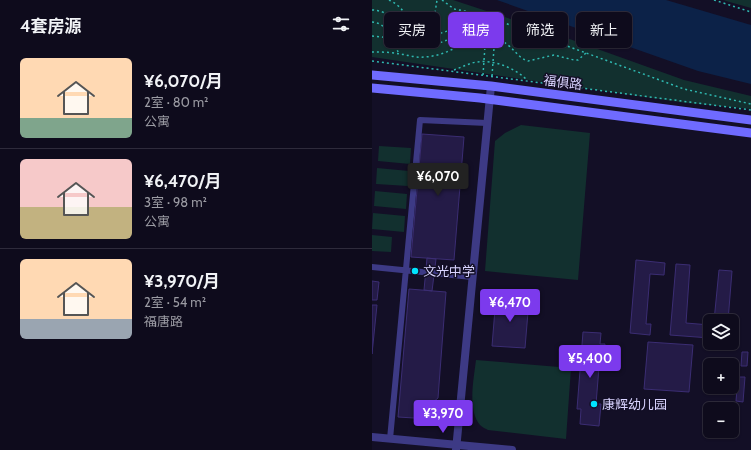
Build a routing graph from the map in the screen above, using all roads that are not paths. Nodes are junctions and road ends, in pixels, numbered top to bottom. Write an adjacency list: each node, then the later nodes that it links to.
1 (372, 75): 2 (main road, 福俱路)
2 (491, 86): 4 (street); 5 (main road, 福俱路)
3 (372, 88): 4 (main road, 福俱路)
4 (490, 99): 6 (street); 7 (main road, 福俱路)
5 (751, 120)
6 (487, 123): 9 (street); 10 (street)
7 (749, 133)
8 (372, 267): 9 (street)
9 (406, 270): 10 (street); 12 (street)
10 (472, 277): 13 (street)
11 (372, 437): 12 (street)
12 (390, 439): 13 (street)
13 (456, 447): 14 (street)
14 (512, 450)

